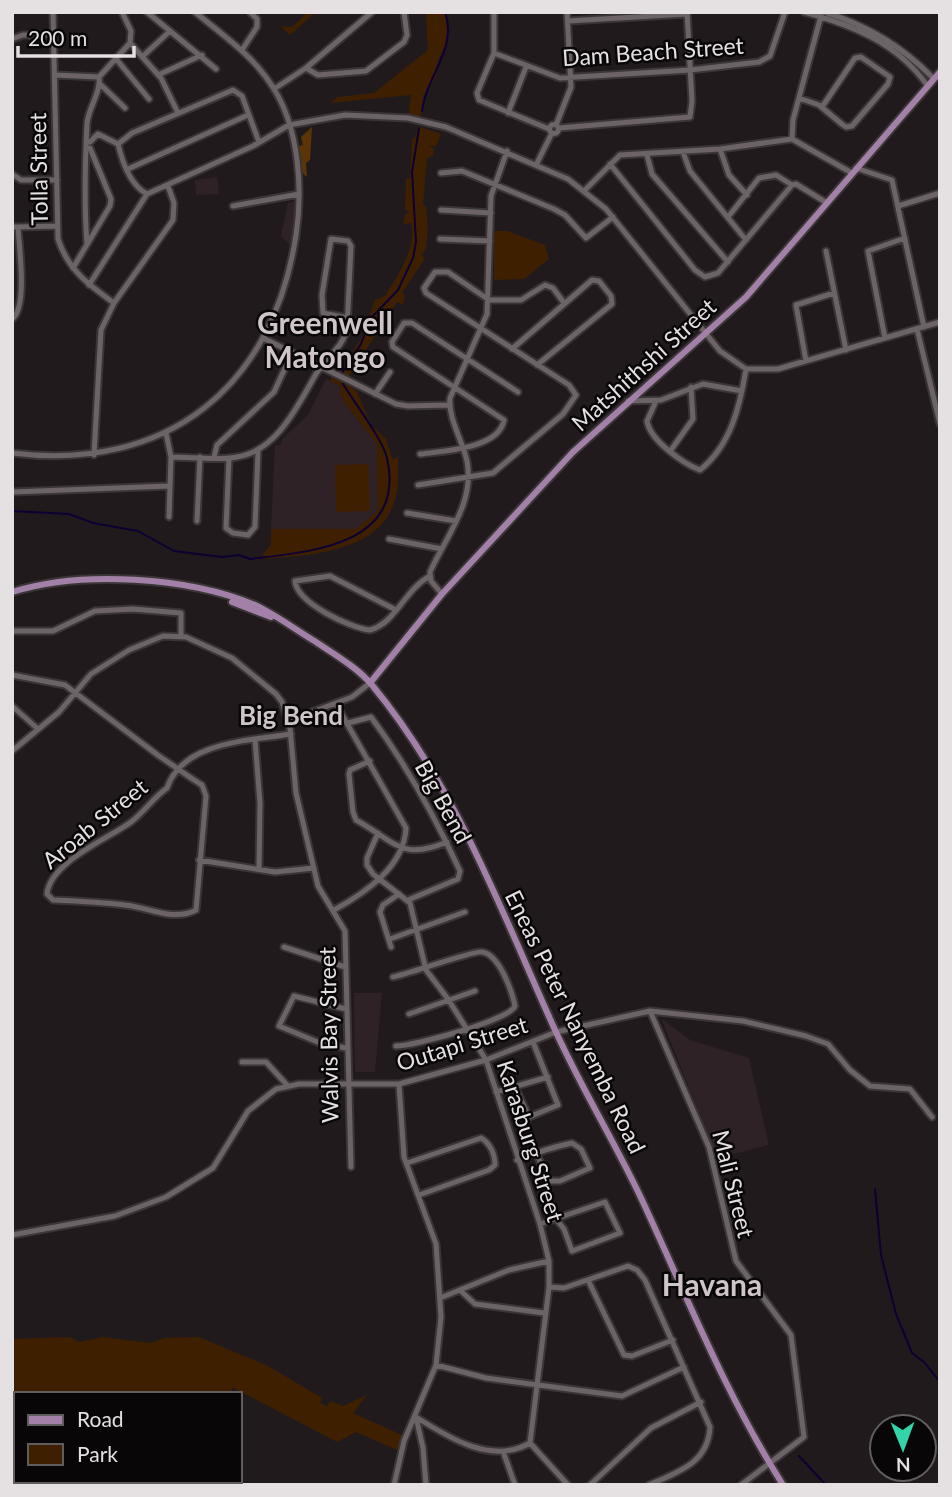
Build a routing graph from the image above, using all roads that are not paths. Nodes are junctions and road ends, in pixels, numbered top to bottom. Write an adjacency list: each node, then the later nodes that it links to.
1 (53, 12): 16 (street, Tolla Street)
2 (122, 12): 18 (street)
3 (147, 12): 15 (street)
4 (195, 12): 19 (street)
5 (250, 12): 19 (street)
6 (372, 12): 25 (street)
7 (404, 12): 25 (street)
8 (494, 12): 20 (street)
9 (567, 12): 14 (street)
10 (785, 12): 27 (street, Dam Beach Street)
11 (804, 12): 13 (street)
12 (687, 13): 14 (street); 27 (street)
13 (822, 14): 32 (street); 34 (street); 36 (street)
14 (568, 21): 31 (street)
15 (170, 31): 21 (street); 22 (street)
16 (54, 35): 17 (street); 29 (street, Tolla Street)
17 (12, 39)
18 (130, 43): 22 (street); 23 (street)
19 (242, 51): 35 (street)
20 (494, 53): 24 (street, Dam Beach Street); 41 (street)
21 (202, 55): 26 (street); 30 (street)
22 (143, 56): 30 (street)
23 (117, 60): 33 (street); 37 (street)
24 (526, 67): 31 (street, Dam Beach Street); 41 (street)
25 (306, 68): 35 (street)
26 (216, 69)
27 (690, 70): 31 (street, Dam Beach Street); 44 (street)
28 (940, 72): 32 (main road, Matshithshi Street)
29 (55, 75): 33 (street); 60 (street, Tolla Street)
30 (158, 75): 40 (street)
31 (571, 78): 44 (street)
32 (933, 78): 34 (main road, Matshithshi Street)
33 (100, 80): 39 (street); 49 (street)
34 (927, 85): 57 (main road, Matshithshi Street)
35 (274, 89): 43 (street)
36 (799, 98): 38 (street); 46 (street)
37 (149, 99)
38 (822, 107): 38 (street)
39 (125, 108)
40 (178, 113): 42 (street); 48 (street)
41 (508, 113): 45 (street)
42 (248, 115): 47 (street); 56 (street)
43 (289, 125): 47 (street); 51 (street); 67 (street)
44 (558, 126): 45 (street)
45 (551, 131): 54 (street)
46 (792, 139): 50 (street); 57 (street)
47 (260, 142): 63 (street)
48 (118, 144): 49 (street); 56 (street)
49 (88, 145): 82 (street); 82 (street)
50 (720, 149): 52 (street); 68 (street)
51 (507, 151): 54 (street); 61 (street)
52 (683, 152): 53 (street); 75 (street)
53 (647, 155): 55 (street); 84 (street)
54 (537, 163): 64 (street)
55 (610, 164): 64 (street); 84 (street)
56 (128, 169): 66 (street)
57 (854, 171): 69 (main road, Matshithshi Street); 70 (street)
58 (441, 173): 61 (street)
59 (12, 174): 60 (street)
60 (57, 180): 76 (street, Tolla Street)
61 (494, 184): 73 (street); 74 (street)
62 (792, 185): 68 (street); 69 (street); 80 (street)
63 (168, 186): 66 (street); 89 (street)
64 (585, 190): 74 (street)
65 (940, 193): 70 (street)
66 (147, 194): 86 (street)
67 (299, 194): 71 (street); 98 (street)
68 (747, 195): 75 (street)
69 (827, 203): 96 (main road, Matshithshi Street)
70 (898, 205): 78 (street)
71 (233, 206)
72 (440, 210): 73 (street)
73 (491, 213): 81 (street)
74 (613, 217): 96 (street)
75 (728, 217): 80 (street)
76 (57, 226): 77 (street); 85 (street, Tolla Street)
77 (15, 227): 92 (street)
78 (905, 238): 94 (street); 97 (street)
79 (440, 239): 81 (street)
80 (746, 240): 84 (street)
81 (490, 241): 88 (street)
82 (87, 244): 85 (street)
83 (825, 251): 87 (street)
84 (728, 262)
85 (73, 268): 86 (street, Tolla Street)
86 (89, 285): 89 (street, Tolla Street)
87 (834, 293): 100 (street); 103 (street)
88 (489, 299): 90 (street); 95 (street); 95 (street)
89 (114, 303): 122 (street)
90 (564, 303): 99 (street); 104 (street)
91 (348, 318): 91 (street); 105 (street)
92 (12, 319)
93 (940, 322): 94 (street)
94 (921, 328): 97 (street); 116 (street)
95 (481, 329): 99 (street); 102 (street)
96 (705, 333): 106 (street); 113 (main road, Matshithshi Street)
97 (885, 338): 100 (street)
98 (264, 339): 101 (street); 117 (street)
99 (512, 349): 104 (street)
100 (846, 350): 103 (street)
101 (292, 354): 105 (street); 126 (street)
102 (465, 360): 108 (street); 108 (street); 111 (street)
103 (806, 361): 106 (street)
104 (537, 365): 128 (street)
105 (320, 367): 112 (street); 120 (street)
106 (746, 369): 110 (street)
107 (390, 372): 112 (street)
108 (453, 387): 115 (street); 118 (street)
109 (691, 387): 110 (street); 114 (street); 119 (street)
110 (742, 391): 119 (street)
111 (518, 392)
112 (375, 394): 115 (street)
113 (628, 401): 114 (street); 140 (main road, Matshithshi Street)
114 (656, 401): 119 (street)
115 (449, 405): 118 (street)
116 (940, 424)
117 (166, 433): 122 (street); 124 (street)
118 (463, 448): 123 (street); 128 (street)
119 (671, 450)
120 (258, 451): 127 (street); 127 (street)
121 (12, 453): 122 (street)
122 (94, 454)
123 (420, 454)
124 (171, 457): 125 (street); 130 (street)
125 (200, 457): 126 (street); 134 (street)
126 (214, 457): 127 (street)
127 (229, 458)
128 (469, 477): 129 (street); 135 (street)
129 (418, 485)
130 (169, 486): 131 (street); 133 (street)
131 (12, 492)
132 (407, 513): 135 (street)
133 (169, 517)
134 (197, 521)
135 (456, 521): 137 (street)
136 (388, 539): 137 (street)
137 (442, 549): 138 (street)
138 (430, 576): 140 (street); 141 (street)
139 (12, 592): 145 (main road, Eneas Peter Nanyemba Road)
140 (442, 594): 145 (main road, Matshithshi Street)
141 (396, 610): 141 (street)
142 (12, 631): 143 (street)
143 (181, 636): 146 (street); 149 (street, Walvis Bay Street)
144 (12, 675): 146 (street)
145 (370, 683): 147 (street); 181 (main road, Eneas Peter Nanyemba Road)
146 (77, 693): 151 (street); 156 (street)
147 (336, 704): 149 (street); 150 (street)
148 (12, 706): 151 (street)
149 (288, 721): 152 (street, Walvis Bay Street)
150 (348, 723): 155 (street); 158 (street, Big Bend)
151 (38, 729): 154 (street)
152 (291, 734): 153 (street); 162 (street, Walvis Bay Street)
153 (255, 740): 156 (street); 161 (street)
154 (12, 751)
155 (370, 761): 157 (street); 159 (street)
156 (178, 769): 160 (street, Aroab Street); 160 (street, Aroab Street)
157 (378, 833): 159 (street); 163 (street)
158 (447, 842): 159 (street); 165 (street, Big Bend)
159 (401, 847): 163 (street)
160 (199, 860): 161 (street)
161 (259, 869): 162 (street)
162 (314, 869): 166 (street, Walvis Bay Street)
163 (380, 879): 164 (street); 166 (street)
164 (399, 894): 165 (street); 169 (street)
165 (408, 900): 168 (street, Karasburg Street)
166 (334, 910): 172 (street, Walvis Bay Street)
167 (465, 912): 168 (street)
168 (417, 927): 169 (street); 173 (street, Karasburg Street)
169 (390, 939): 171 (street)
170 (284, 947): 172 (street)
171 (391, 947)
172 (345, 967): 177 (street, Walvis Bay Street)
173 (426, 970): 174 (street); 176 (street, Karasburg Street); 180 (street)
174 (393, 977)
175 (475, 990): 176 (street)
176 (448, 999): 179 (street); 180 (street, Karasburg Street)
177 (346, 1009): 184 (street, Walvis Bay Street); 184 (street)
178 (650, 1011): 181 (street, Outapi Street); 193 (street, Outapi Street); 216 (street, Mali Street)
179 (409, 1014)
180 (466, 1027): 183 (street); 185 (street, Karasburg Street)
181 (556, 1032): 182 (street, Outapi Street); 216 (main road, Eneas Peter Nanyemba Road)
182 (533, 1042): 185 (street, Outapi Street); 187 (street)
183 (396, 1046)
184 (346, 1048): 188 (street, Walvis Bay Street)
185 (485, 1060): 189 (street, Outapi Street); 192 (street, Karasburg Street)
186 (242, 1062): 190 (street)
187 (548, 1077): 191 (street); 191 (street)
188 (346, 1084): 189 (street, Outapi Street); 190 (street, Outapi Street); 197 (street, Walvis Bay Street)
189 (399, 1084): 196 (street)
190 (287, 1085): 201 (street, Outapi Street)
191 (515, 1087): 192 (street)
192 (496, 1092): 195 (street, Karasburg Street)
193 (932, 1117)
194 (536, 1153): 194 (street); 195 (street)
195 (517, 1160): 200 (street, Karasburg Street)
196 (407, 1163): 198 (street); 198 (street)
197 (351, 1167)
198 (419, 1195): 206 (street)
199 (556, 1219): 199 (street); 200 (street)
200 (540, 1224): 202 (street, Karasburg Street)
201 (12, 1235)
202 (549, 1261): 204 (street, Karasburg Street); 205 (street)
203 (587, 1280): 204 (street); 208 (street); 208 (street)
204 (549, 1287): 207 (street, Karasburg Street)
205 (462, 1292): 206 (street); 207 (street)
206 (440, 1298): 209 (street)
207 (544, 1313): 211 (street, Karasburg Street)
208 (673, 1340): 210 (street)
209 (436, 1365): 211 (street); 213 (street)
210 (684, 1367): 211 (street); 212 (street)
211 (538, 1384): 214 (street, Karasburg Street)
212 (701, 1402): 221 (street); 222 (street)
213 (416, 1417): 215 (street); 217 (street); 218 (street)
214 (530, 1443): 215 (street); 220 (street)
215 (504, 1454): 219 (street)
216 (770, 1464): 223 (street); 224 (main road, Eneas Peter Nanyemba Road)
217 (394, 1485)
218 (426, 1485)
219 (515, 1485)
220 (568, 1485)
221 (590, 1485)
222 (649, 1485)
223 (741, 1485)
224 (783, 1485)

